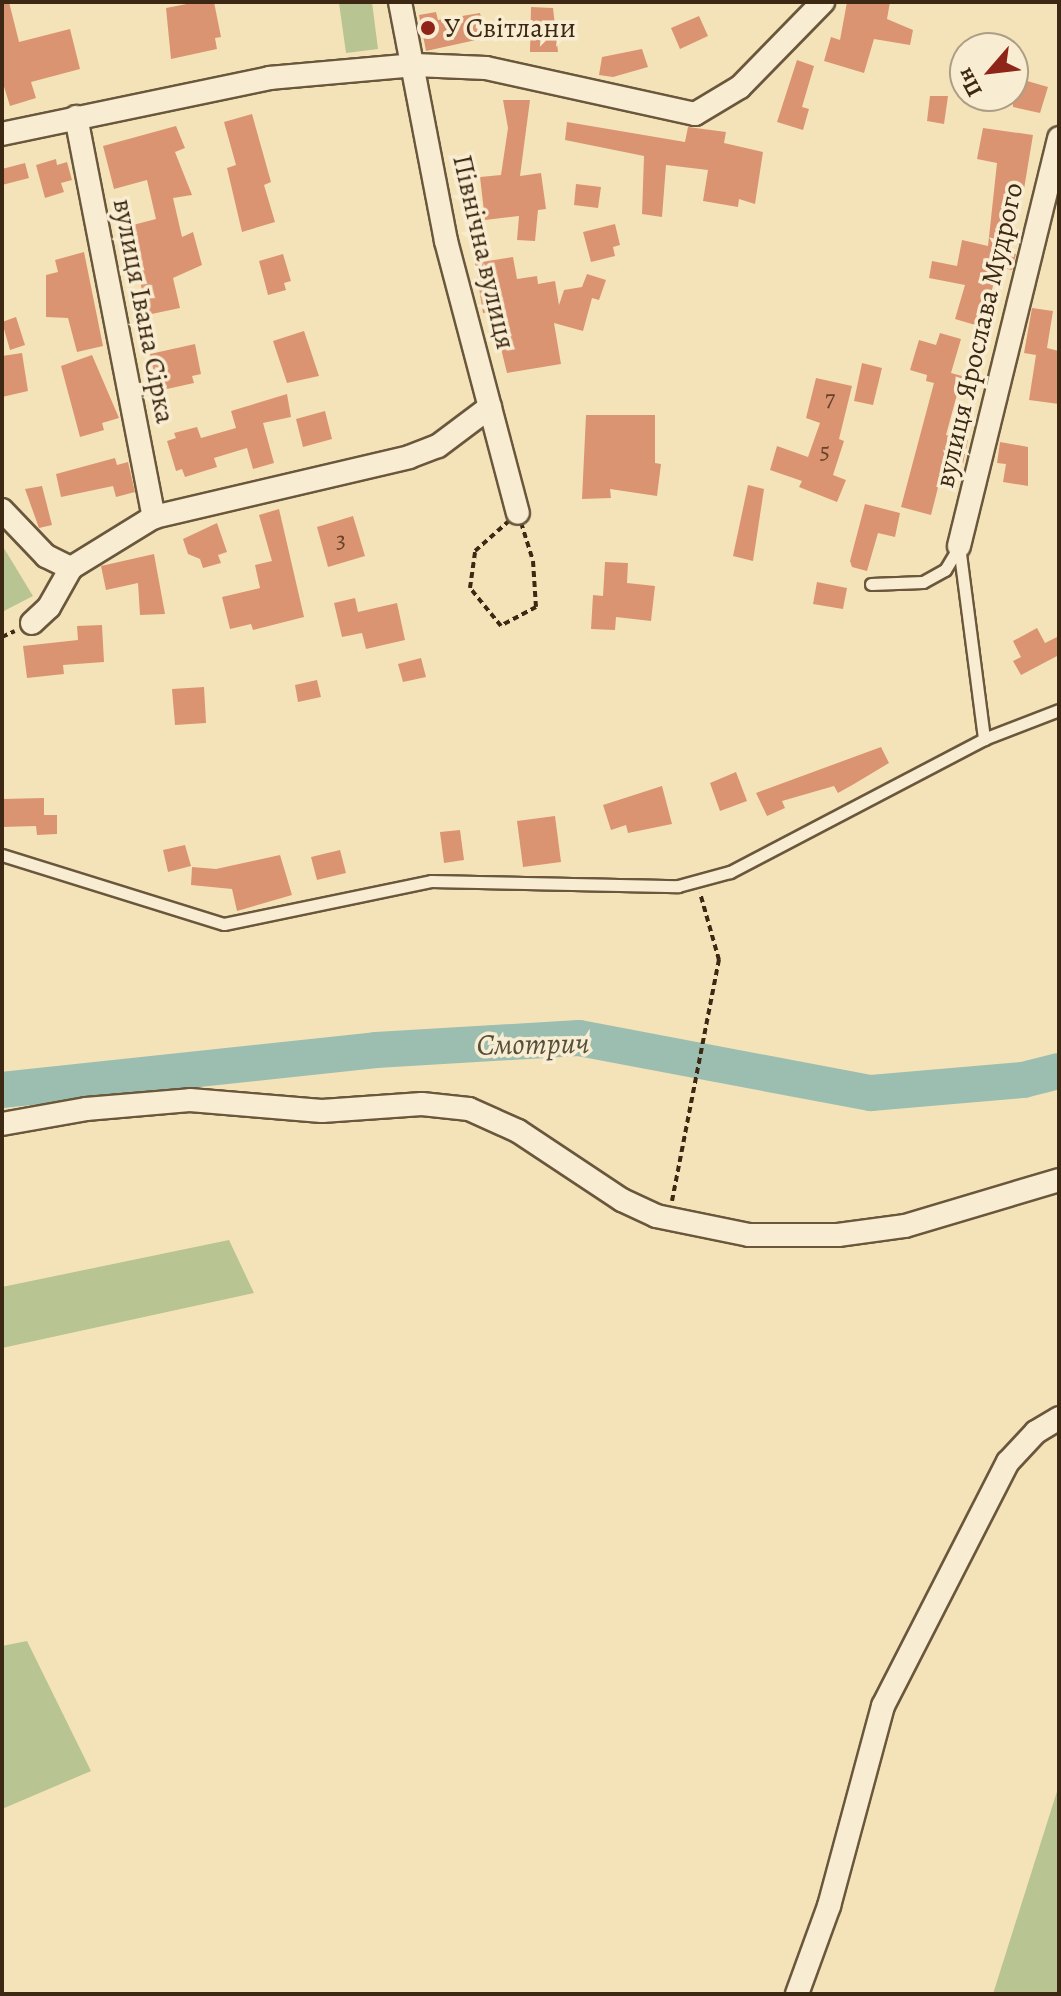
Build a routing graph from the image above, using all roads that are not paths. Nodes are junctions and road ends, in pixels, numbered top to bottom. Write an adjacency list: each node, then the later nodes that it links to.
1 (400, 2): 3 (street, Північна вулиця)
2 (823, 2): 3 (street)
3 (415, 65): 4 (street); 7 (street, Північна вулиця)
4 (76, 117): 5 (street); 10 (street, вулиця Івана Сірка)
5 (2, 134)
6 (1059, 138): 11 (street, вулиця Ярослава Мудрого)
7 (490, 407): 9 (street, Північна вулиця); 10 (street)
8 (2, 510): 12 (street)
9 (518, 513)
10 (154, 517): 12 (street)
11 (959, 546): 13 (lane); 16 (lane)
12 (71, 568): 14 (street)
13 (871, 584)
14 (32, 623)
15 (1059, 710): 16 (lane)
16 (984, 739): 17 (lane)
17 (2, 855)
18 (2, 1124): 19 (street)
19 (1059, 1180)
20 (1059, 1418): 21 (street)
21 (797, 1994)

